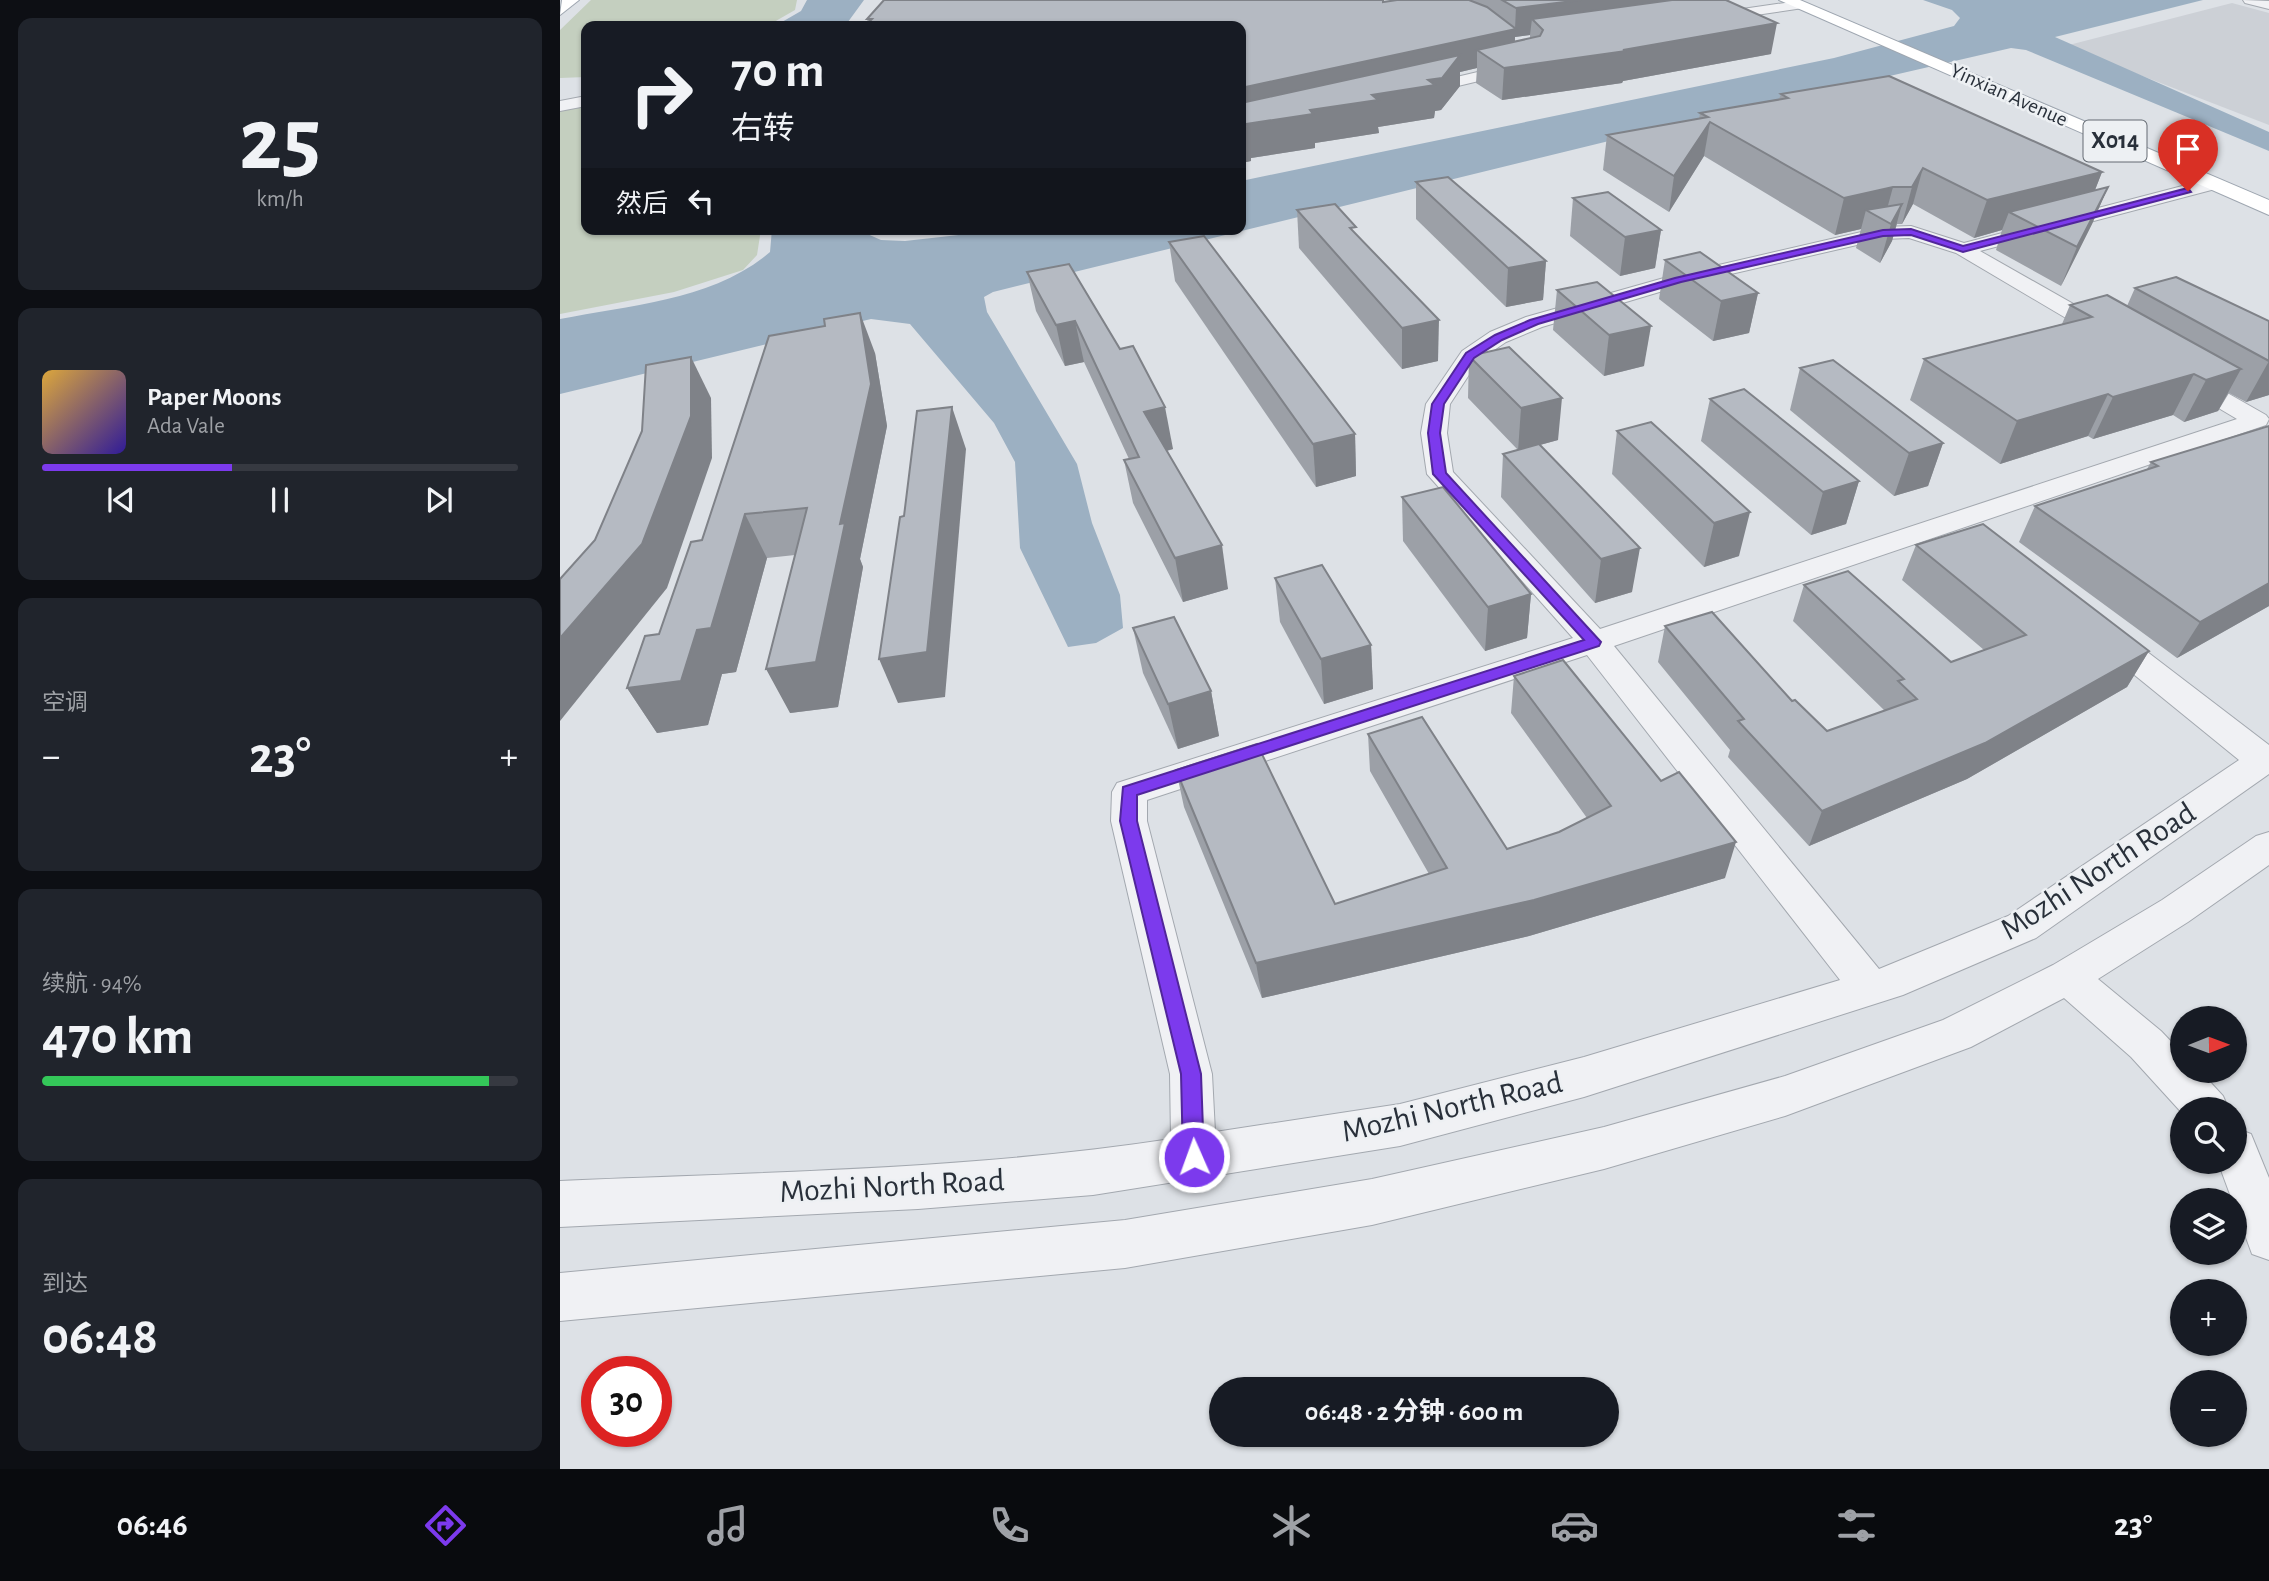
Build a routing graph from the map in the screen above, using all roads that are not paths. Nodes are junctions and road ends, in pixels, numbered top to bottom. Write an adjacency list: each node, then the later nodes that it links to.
1 (571, 0): 5 (main road)
2 (2250, 0): 4 (street)
3 (1799, 2): 6 (street); 13 (main road, Yinxian Avenue / X014); 14 (main road, Yinxian Avenue / X014)
4 (2269, 5)
5 (560, 10)
6 (1695, 19)
7 (1518, 51): 10 (street)
8 (560, 88): 9 (street)
9 (581, 88)
10 (1400, 94)
11 (581, 102): 12 (street)
12 (560, 106)
13 (2213, 184): 15 (main road, Yinxian Avenue / X014); 16 (street)
14 (2269, 190)
15 (2269, 208)
16 (1963, 249): 17 (street); 20 (street)
17 (2128, 345)
18 (2163, 366): 20 (street)
19 (2079, 615): 21 (street)
20 (1594, 642): 24 (street); 26 (street)
21 (2266, 759): 24 (street, Mozhi North Road)
22 (2269, 846): 23 (street)
23 (2067, 977): 25 (street); 30 (street)
24 (1871, 989): 26 (street, Mozhi North Road)
25 (2196, 1097)
26 (1194, 1157): 28 (street, Mozhi North Road)
27 (2245, 1174): 29 (street)
28 (560, 1204)
29 (2269, 1237)
30 (560, 1297)

